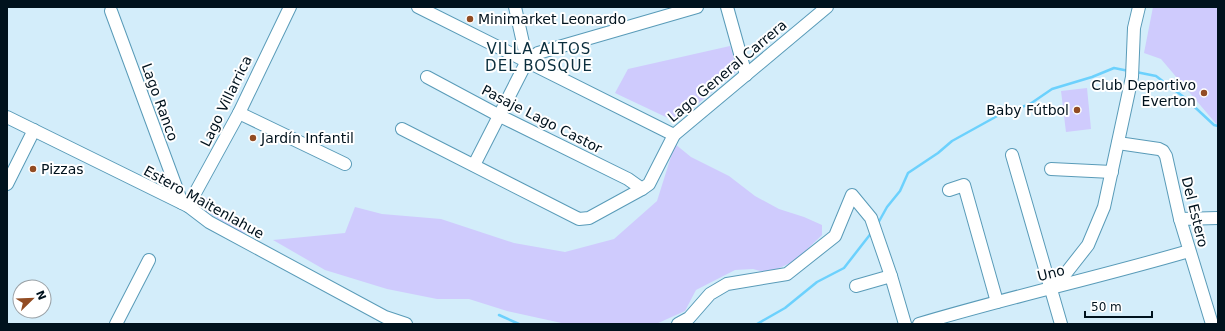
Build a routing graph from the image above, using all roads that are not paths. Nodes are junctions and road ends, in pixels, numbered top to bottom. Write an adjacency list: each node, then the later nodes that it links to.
1 (290, 7): 12 (street, Lago Villarrica)
2 (515, 7): 9 (street)
3 (697, 7): 9 (street)
4 (727, 7): 10 (street)
5 (827, 7): 10 (street, Lago General Carrera)
6 (1138, 7): 18 (street)
7 (422, 8): 9 (street)
8 (111, 12): 27 (street, Lago Ranco)
9 (527, 60): 13 (street); 17 (street)
10 (746, 75): 17 (street, Lago General Carrera)
11 (427, 77): 13 (street, Pasaje Lago Castor)
12 (239, 113): 20 (street); 27 (street, Lago Villarrica)
13 (498, 115): 21 (street); 25 (street, Pasaje Lago Castor)
14 (7, 117): 16 (street, Estero Maitenlahue)
15 (402, 129): 21 (street, Lago General Carrera)
16 (34, 130): 24 (street); 27 (street, Estero Maitenlahue)
17 (674, 134): 25 (street, Lago General Carrera)
18 (1118, 143): 23 (street); 29 (street, Del Estero)
19 (1012, 155): 34 (street)
20 (345, 164)
21 (474, 165): 25 (street, Lago General Carrera)
22 (1051, 168): 23 (street)
23 (1112, 172): 34 (street)
24 (7, 184)
25 (642, 189)
26 (949, 190): 35 (street)
27 (185, 205): 37 (street, Estero Maitenlahue)
28 (1218, 218): 29 (street)
29 (1180, 219): 30 (street, Del Estero)
30 (1189, 251): 34 (street, Uno); 42 (street, Del Estero)
31 (149, 260): 36 (street)
32 (891, 276): 33 (street); 38 (street); 39 (street)
33 (856, 286)
34 (1051, 288): 35 (street, Uno); 41 (street)
35 (997, 302): 40 (street, Uno)
36 (116, 324)
37 (406, 324)
38 (678, 324)
39 (905, 324)
40 (919, 324)
41 (1061, 324)
42 (1212, 324)

